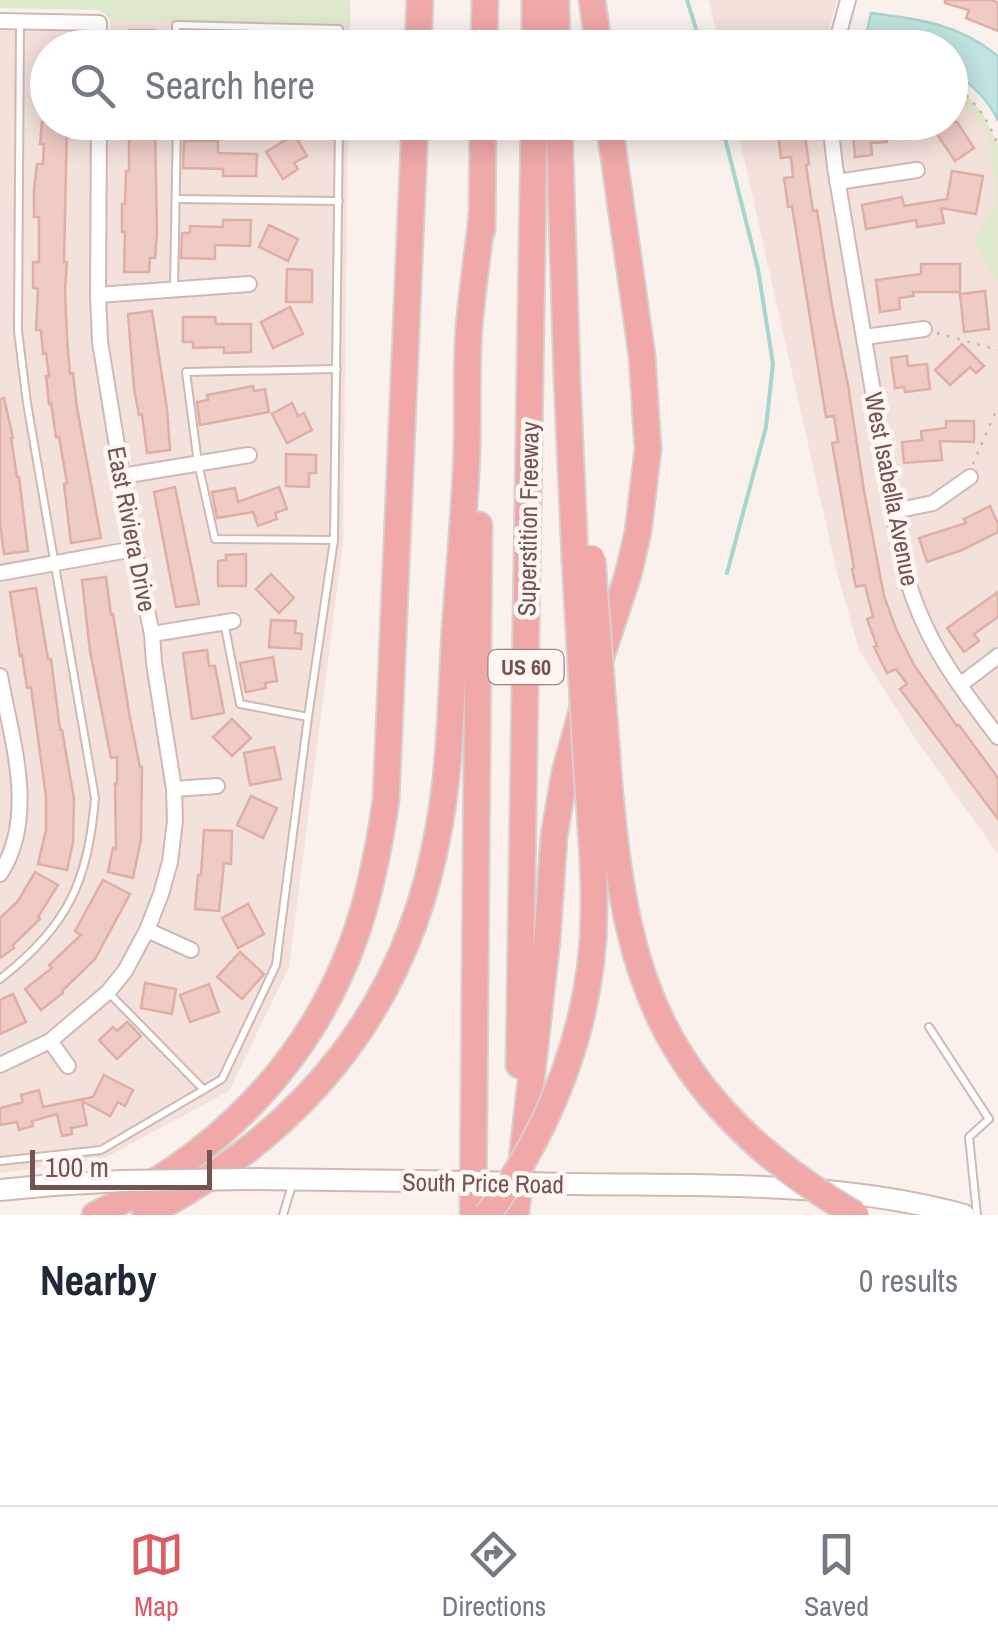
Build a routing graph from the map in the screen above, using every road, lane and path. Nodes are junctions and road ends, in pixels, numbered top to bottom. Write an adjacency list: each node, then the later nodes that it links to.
1 (420, 0): 12 (highway)
2 (485, 0): 13 (highway)
3 (535, 0): 14 (highway)
4 (556, 0): 15 (highway)
5 (592, 0): 16 (highway)
6 (848, 0): 17 (street)
7 (0, 22): 8 (street)
8 (20, 22): 9 (street); 50 (lane)
9 (99, 30)
10 (176, 30): 11 (lane)
11 (339, 30)
12 (419, 30)
13 (484, 30)
14 (534, 30)
15 (557, 30)
16 (596, 30)
17 (840, 30)
18 (968, 96): 28 (path)
19 (99, 140): 36 (street, East Riviera Drive)
20 (176, 140): 31 (lane)
21 (339, 140): 32 (lane)
22 (413, 140): 75 (highway)
23 (483, 140): 33 (highway, Superstition Freeway / US 60)
24 (534, 140): 74 (highway, Superstition Freeway / US 60)
25 (560, 140): 49 (highway)
26 (612, 140): 74 (highway)
27 (832, 140): 30 (street, West Isabella Avenue)
28 (998, 145)
29 (917, 170): 30 (street)
30 (837, 182): 38 (street, West Isabella Avenue)
31 (176, 198): 32 (lane); 35 (lane)
32 (339, 201): 40 (lane)
33 (482, 215): 76 (highway); 78 (highway, Superstition Freeway / US 60)
34 (249, 284): 35 (street)
35 (174, 290): 36 (street)
36 (98, 295): 44 (street, East Riviera Drive)
37 (924, 329): 38 (street); 39 (path)
38 (864, 337): 46 (street, West Isabella Avenue)
39 (998, 350)
40 (337, 369): 43 (lane); 47 (lane)
41 (998, 406): 45 (path)
42 (248, 455): 43 (street)
43 (198, 464): 44 (street); 47 (lane)
44 (122, 476): 48 (street, East Riviera Drive)
45 (970, 477): 46 (street)
46 (895, 511): 56 (street, West Isabella Avenue)
47 (334, 540): 57 (lane)
48 (134, 549): 50 (street); 53 (street, East Riviera Drive)
49 (584, 558): 79 (highway, bridge); 80 (highway, bridge)
50 (54, 563): 51 (street); 64 (lane)
51 (0, 573)
52 (228, 622): 53 (street); 57 (lane)
53 (152, 634): 60 (street, East Riviera Drive)
54 (998, 656): 56 (street)
55 (0, 676): 61 (street)
56 (960, 686): 58 (street, West Isabella Avenue)
57 (308, 717): 70 (lane)
58 (998, 737)
59 (218, 786): 60 (street)
60 (174, 789): 62 (street, East Riviera Drive)
61 (0, 874)
62 (147, 930): 63 (street); 65 (street, East Riviera Drive)
63 (191, 950)
64 (0, 978)
65 (108, 992): 67 (street, East Riviera Drive); 70 (lane)
66 (928, 1026): 82 (lane)
67 (50, 1041): 68 (street, East Riviera Drive); 69 (street)
68 (0, 1065)
69 (68, 1066)
70 (204, 1090): 71 (lane)
71 (0, 1161)
72 (294, 1179): 73 (main road, South Price Road, bridge); 77 (lane); 81 (main road, South Price Road, bridge)
73 (0, 1190)
74 (516, 1214)
75 (95, 1215)
76 (144, 1215)
77 (283, 1215)
78 (473, 1215)
79 (487, 1215)
80 (856, 1215)
81 (964, 1215)
82 (977, 1215)

